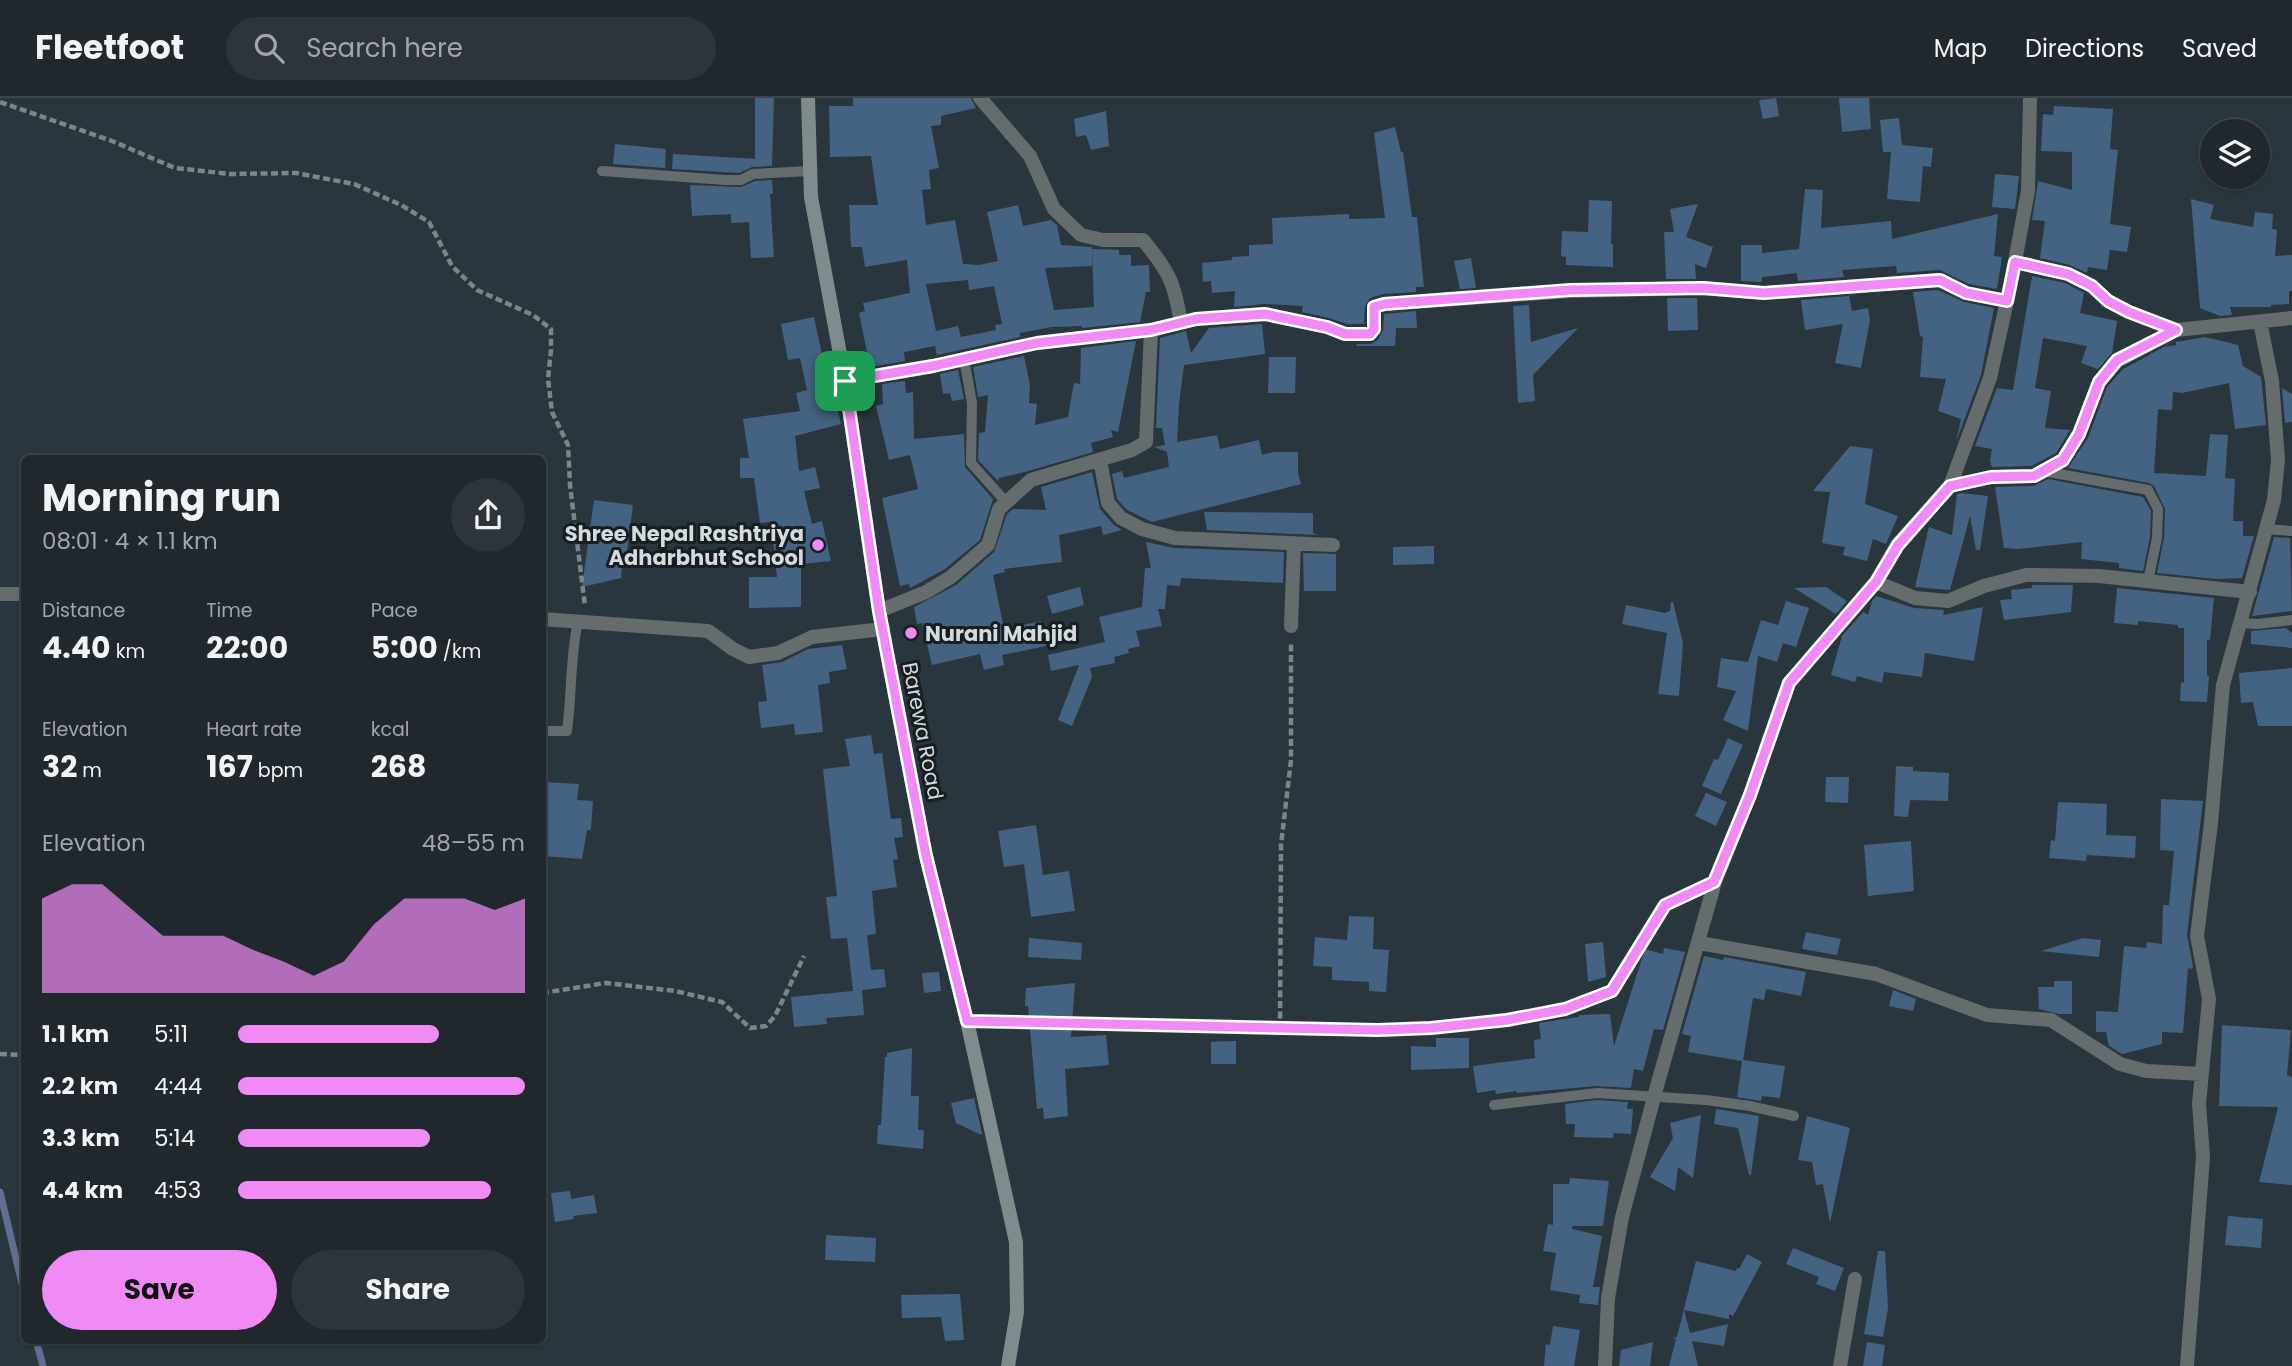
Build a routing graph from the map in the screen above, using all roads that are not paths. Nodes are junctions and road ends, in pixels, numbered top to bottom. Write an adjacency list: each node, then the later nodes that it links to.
1 (807, 98): 5 (main road, Barewa Road)
2 (980, 98): 10 (street)
3 (2030, 98): 6 (street)
4 (603, 171): 5 (lane)
5 (810, 171): 14 (main road, Barewa Road)
6 (2015, 262): 7 (street); 12 (street)
7 (2007, 301): 10 (street); 17 (street)
8 (2292, 318): 9 (street)
9 (2260, 322): 12 (street); 19 (street)
10 (1181, 323): 11 (street)
11 (1151, 330): 13 (street); 15 (street)
12 (2176, 330): 16 (street)
13 (964, 359): 14 (street); 18 (lane)
14 (845, 381): 28 (main road, Barewa Road)
15 (1100, 460): 18 (street); 21 (street)
16 (2043, 471): 17 (street); 23 (lane)
17 (1950, 486): 24 (street)
18 (1006, 502): 28 (street)
19 (2266, 529): 20 (lane); 25 (street)
20 (2292, 531)
21 (1294, 543): 22 (street); 33 (street)
22 (1333, 545)
23 (2148, 581): 24 (street); 25 (street)
24 (1876, 582): 36 (street)
25 (2250, 592): 32 (street)
26 (0, 594): 27 (street)
27 (21, 594)
28 (879, 611): 34 (main road, Barewa Road)
29 (546, 619): 31 (street)
30 (2292, 620): 32 (lane)
31 (578, 621): 34 (street); 35 (lane)
32 (2241, 623): 37 (street)
33 (1291, 626)
34 (883, 629): 42 (main road, Barewa Road)
35 (546, 732)
36 (1699, 943): 37 (street); 38 (street)
37 (2202, 1074): 45 (street)
38 (1654, 1098): 39 (lane); 40 (lane); 43 (street)
39 (1494, 1105)
40 (1794, 1116)
41 (1855, 1279): 44 (street)
42 (1007, 1366)
43 (1605, 1366)
44 (1840, 1366)
45 (2187, 1366)

